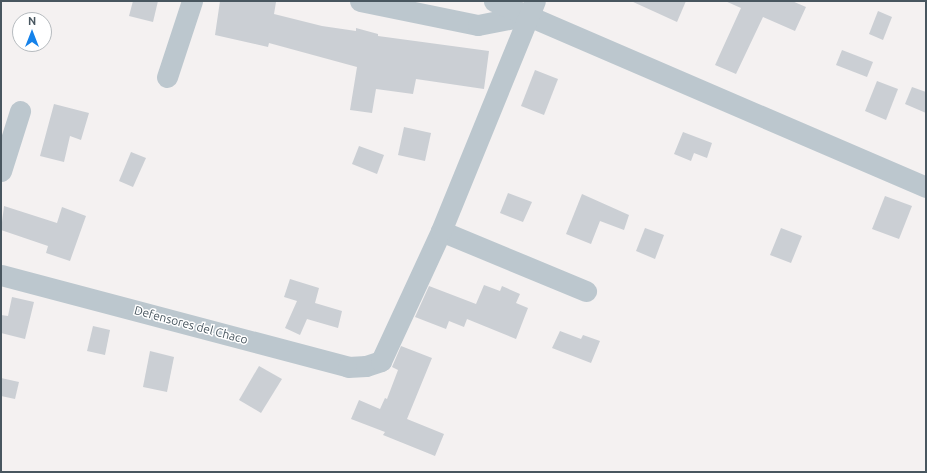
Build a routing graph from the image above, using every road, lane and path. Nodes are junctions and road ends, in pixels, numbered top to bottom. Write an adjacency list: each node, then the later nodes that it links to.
1 (192, 1): 5 (street)
2 (360, 1): 4 (street)
3 (494, 1): 4 (street)
4 (532, 8): 8 (street); 9 (street)
5 (167, 77)
6 (20, 111): 7 (street)
7 (1, 172)
8 (926, 187)
9 (441, 231): 10 (street, Defensores del Chaco); 11 (street)
10 (1, 275)
11 (586, 291)

